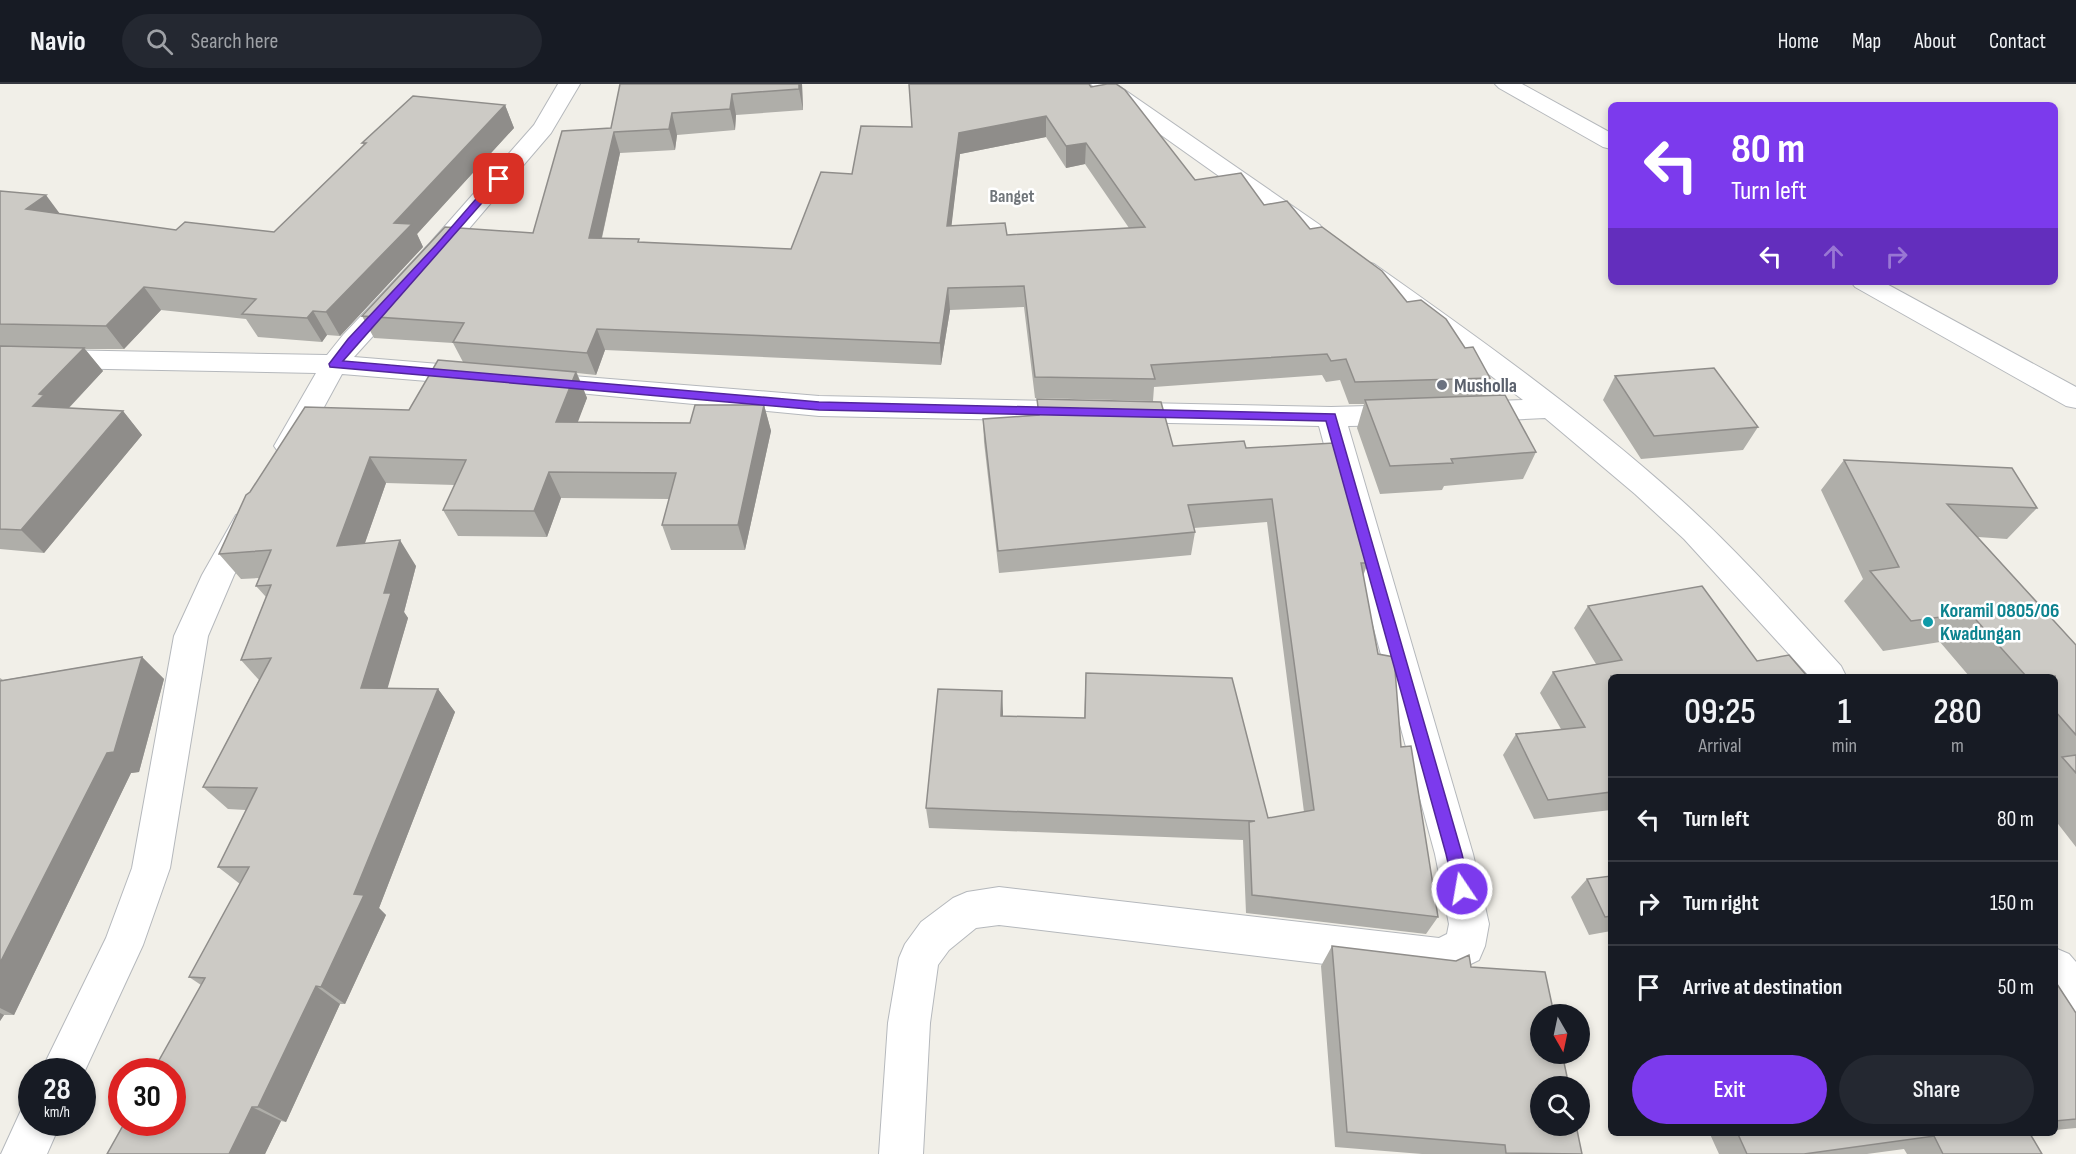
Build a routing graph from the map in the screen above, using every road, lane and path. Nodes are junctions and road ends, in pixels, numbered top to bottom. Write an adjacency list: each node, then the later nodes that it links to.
1 (569, 84): 7 (street)
2 (1102, 84): 9 (street)
3 (1506, 84): 4 (street)
4 (1608, 140)
5 (1869, 285): 8 (street)
6 (0, 358): 7 (street)
7 (334, 364): 10 (street); 14 (street)
8 (2076, 399)
9 (1550, 408): 10 (street); 11 (street)
10 (1331, 417): 17 (street)
11 (1827, 674)
12 (2058, 972): 13 (street)
13 (2076, 996)
14 (69, 1058)
15 (32, 1136): 16 (street)
16 (23, 1154)
17 (901, 1154)

